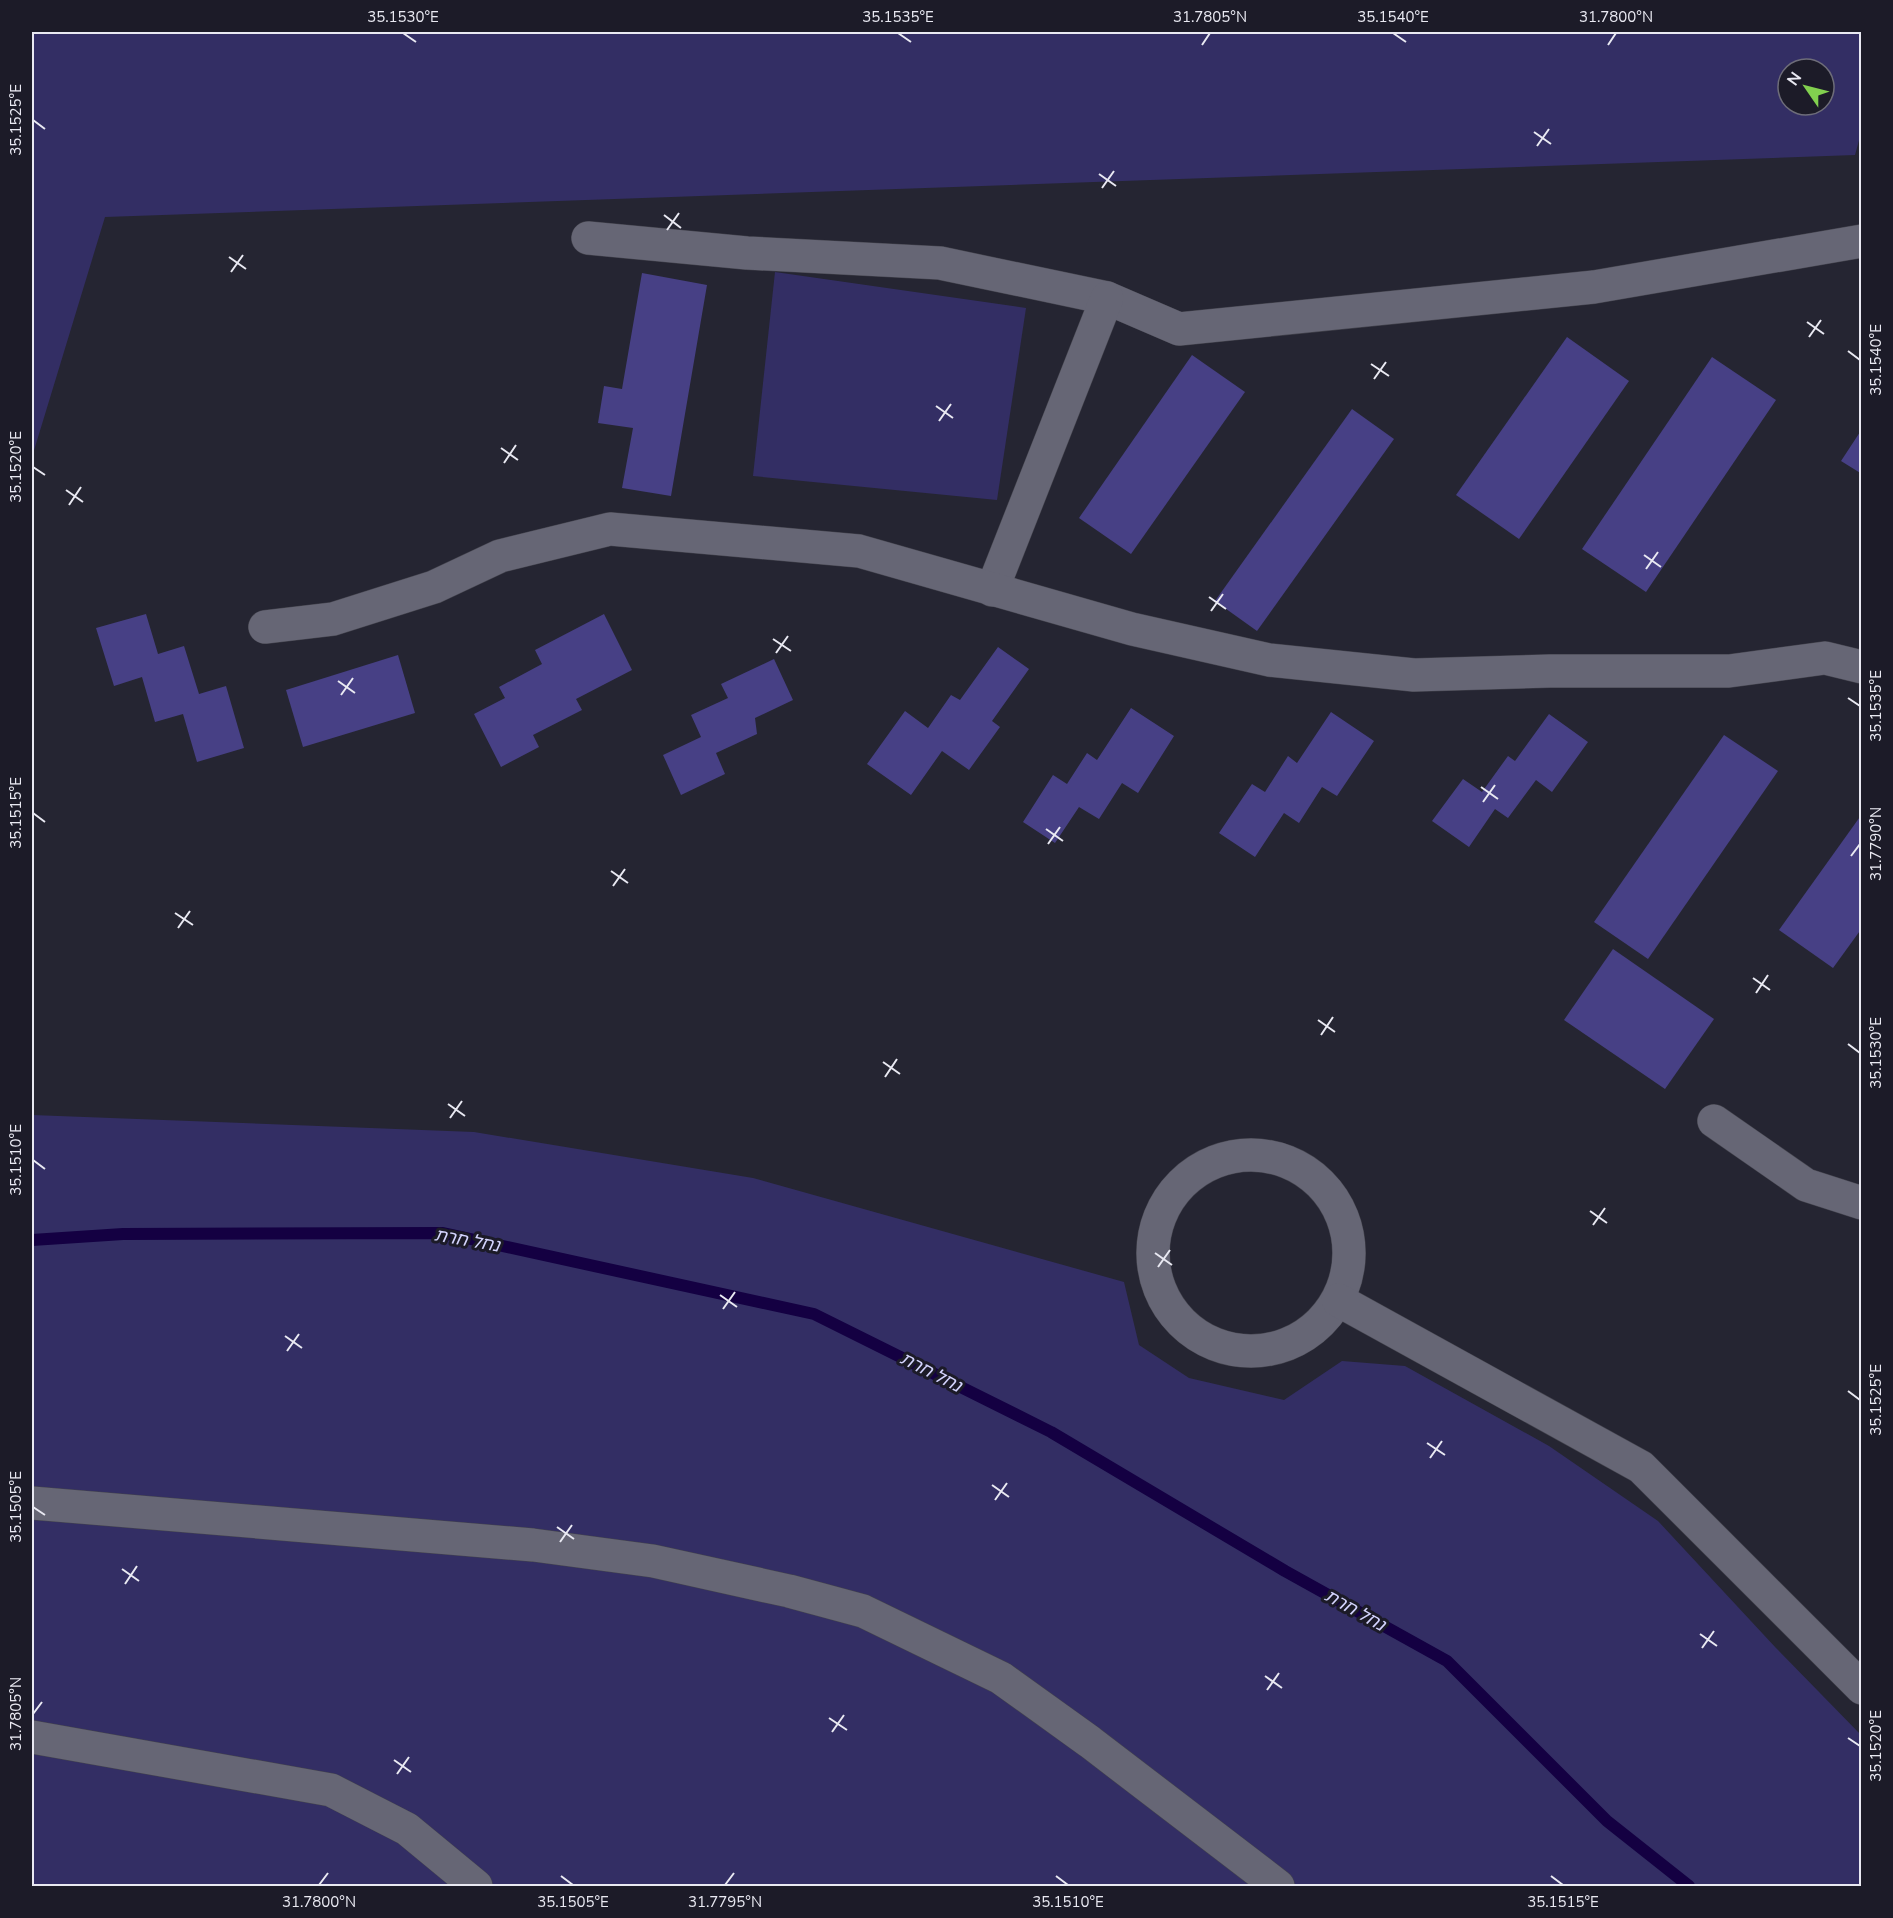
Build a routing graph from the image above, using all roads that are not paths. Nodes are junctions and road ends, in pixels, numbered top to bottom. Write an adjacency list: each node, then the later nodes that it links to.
1 (588, 238): 3 (street)
2 (1862, 241): 3 (street)
3 (1107, 298): 4 (street)
4 (992, 590): 5 (street); 6 (street)
5 (265, 627)
6 (1862, 667)
7 (1714, 1121): 8 (street)
8 (1862, 1203)
9 (1338, 1300): 9 (street); 11 (street)
10 (32, 1503): 14 (street)
11 (1862, 1688)
12 (32, 1737): 13 (street)
13 (476, 1887)
14 (1278, 1887)

